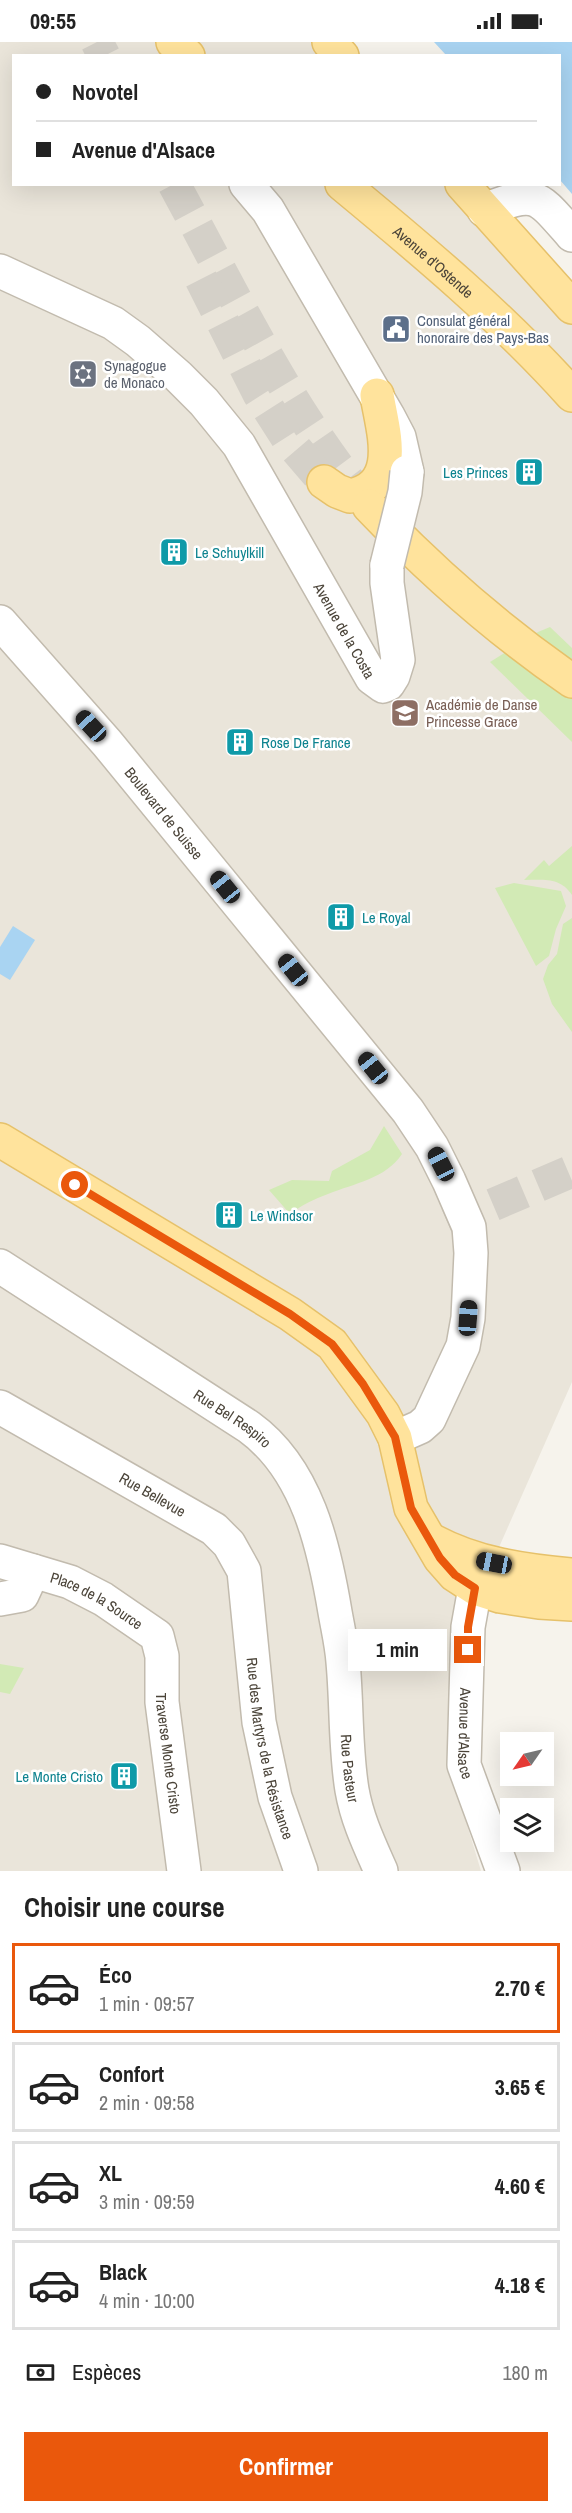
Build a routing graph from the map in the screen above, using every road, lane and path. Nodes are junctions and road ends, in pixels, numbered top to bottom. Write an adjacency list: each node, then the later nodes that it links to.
1 (173, 42): 3 (main road)
2 (329, 42): 4 (main road)
3 (186, 54)
4 (340, 54)
5 (248, 186): 12 (street, Avenue de la Costa)
6 (344, 186): 13 (main road, Avenue d'Ostende)
7 (464, 186): 8 (main road)
8 (484, 210): 9 (street); 11 (main road)
9 (572, 235)
10 (8, 274): 12 (street, Avenue de la Costa, bridge)
11 (572, 307)
12 (376, 394): 14 (main road)
13 (572, 395)
14 (324, 482)
15 (369, 506): 17 (main road)
16 (0, 622): 21 (street, Boulevard de Suisse)
17 (572, 681)
18 (0, 1140): 21 (main road)
19 (0, 1266): 31 (street, Rue Bel Respiro)
20 (0, 1407): 29 (street, Rue Bellevue)
21 (395, 1437): 22 (main road)
22 (429, 1539): 25 (main road); 26 (main road)
23 (0, 1561): 24 (street, Place de la Source)
24 (33, 1571): 27 (street, Place de la Source); 30 (street, Place de la Source)
25 (572, 1575)
26 (475, 1588): 28 (main road); 35 (street, Avenue d'Alsace)
27 (0, 1599)
28 (572, 1604)
29 (250, 1622): 33 (street, Rue des Martyrs de la Résistance)
30 (157, 1636): 32 (street, Traverse Monte Cristo)
31 (343, 1659): 34 (street, Rue Pasteur)
32 (184, 1871)
33 (301, 1871)
34 (381, 1871)
35 (503, 1871)

